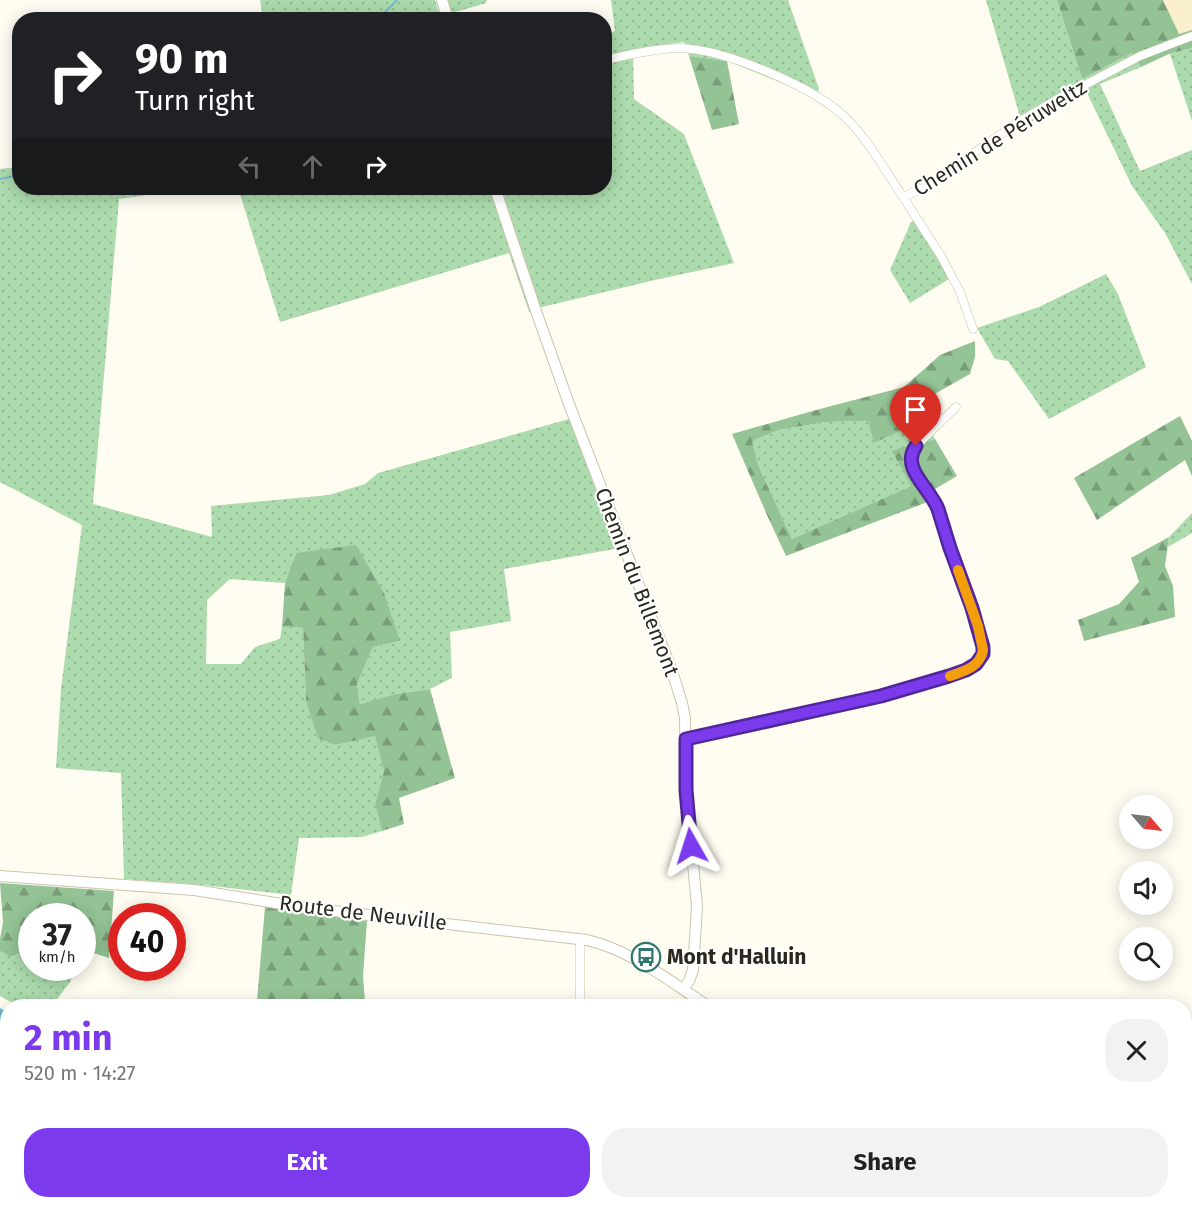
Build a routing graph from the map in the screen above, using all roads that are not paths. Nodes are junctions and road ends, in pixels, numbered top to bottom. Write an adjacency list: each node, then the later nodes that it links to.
1 (1192, 36): 4 (street, Chemin de Péruweltz)
2 (612, 58): 4 (street, Chemin de Péruweltz)
3 (497, 195): 7 (street, Chemin du Billemont)
4 (903, 196): 5 (street)
5 (974, 329)
6 (956, 407): 7 (street)
7 (686, 739): 10 (street, Chemin du Billemont)
8 (0, 876): 9 (street, Route de Neuville)
9 (580, 939): 10 (street, Route de Neuville); 11 (street)
10 (682, 989): 12 (street, Route de Neuville)
11 (580, 999)
12 (697, 999)

